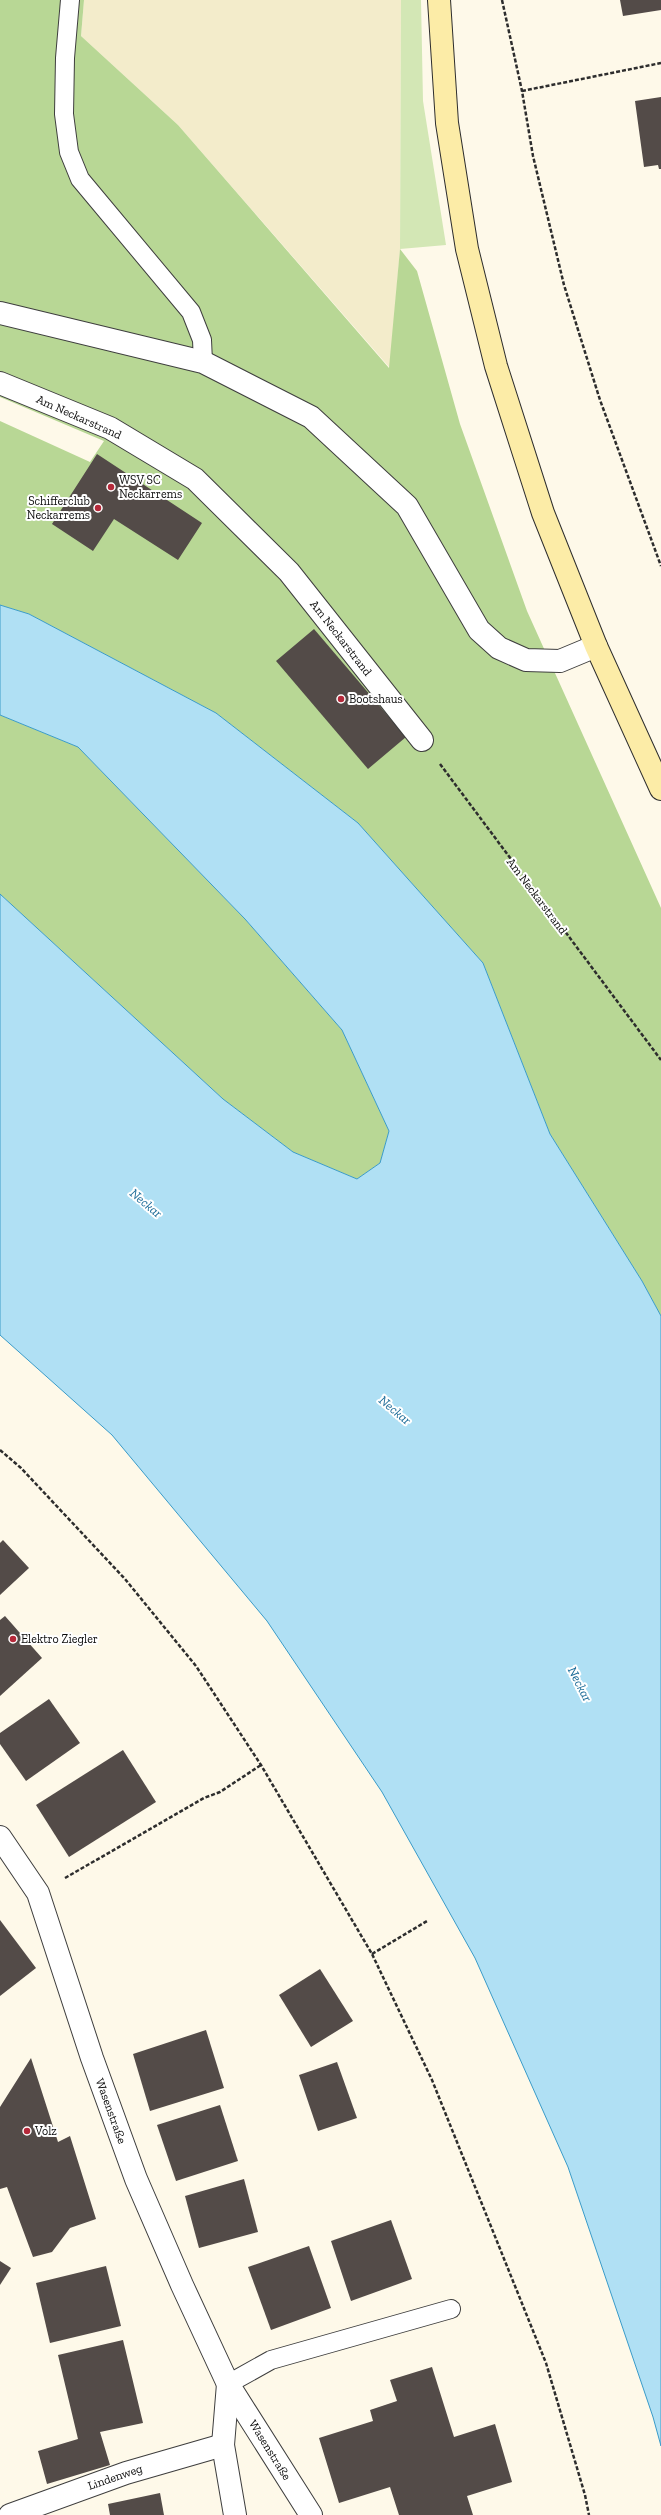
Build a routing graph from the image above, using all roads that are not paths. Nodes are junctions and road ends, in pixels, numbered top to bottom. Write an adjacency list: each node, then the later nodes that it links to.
1 (70, 0): 4 (lane)
2 (439, 0): 6 (main road)
3 (0, 313): 4 (street)
4 (203, 362): 6 (street)
5 (0, 383): 7 (street, Am Neckarstrand)
6 (596, 646): 8 (main road)
7 (422, 740)
8 (661, 789)
9 (0, 1836): 11 (street, Wasenstraße)
10 (451, 2309): 11 (lane)
11 (228, 2384): 12 (street, Wasenstraße); 15 (street, Wasenstraße)
12 (223, 2445): 13 (street, Lindenweg); 14 (street, Wasenstraße)
13 (10, 2515)
14 (235, 2515)
15 (311, 2515)

